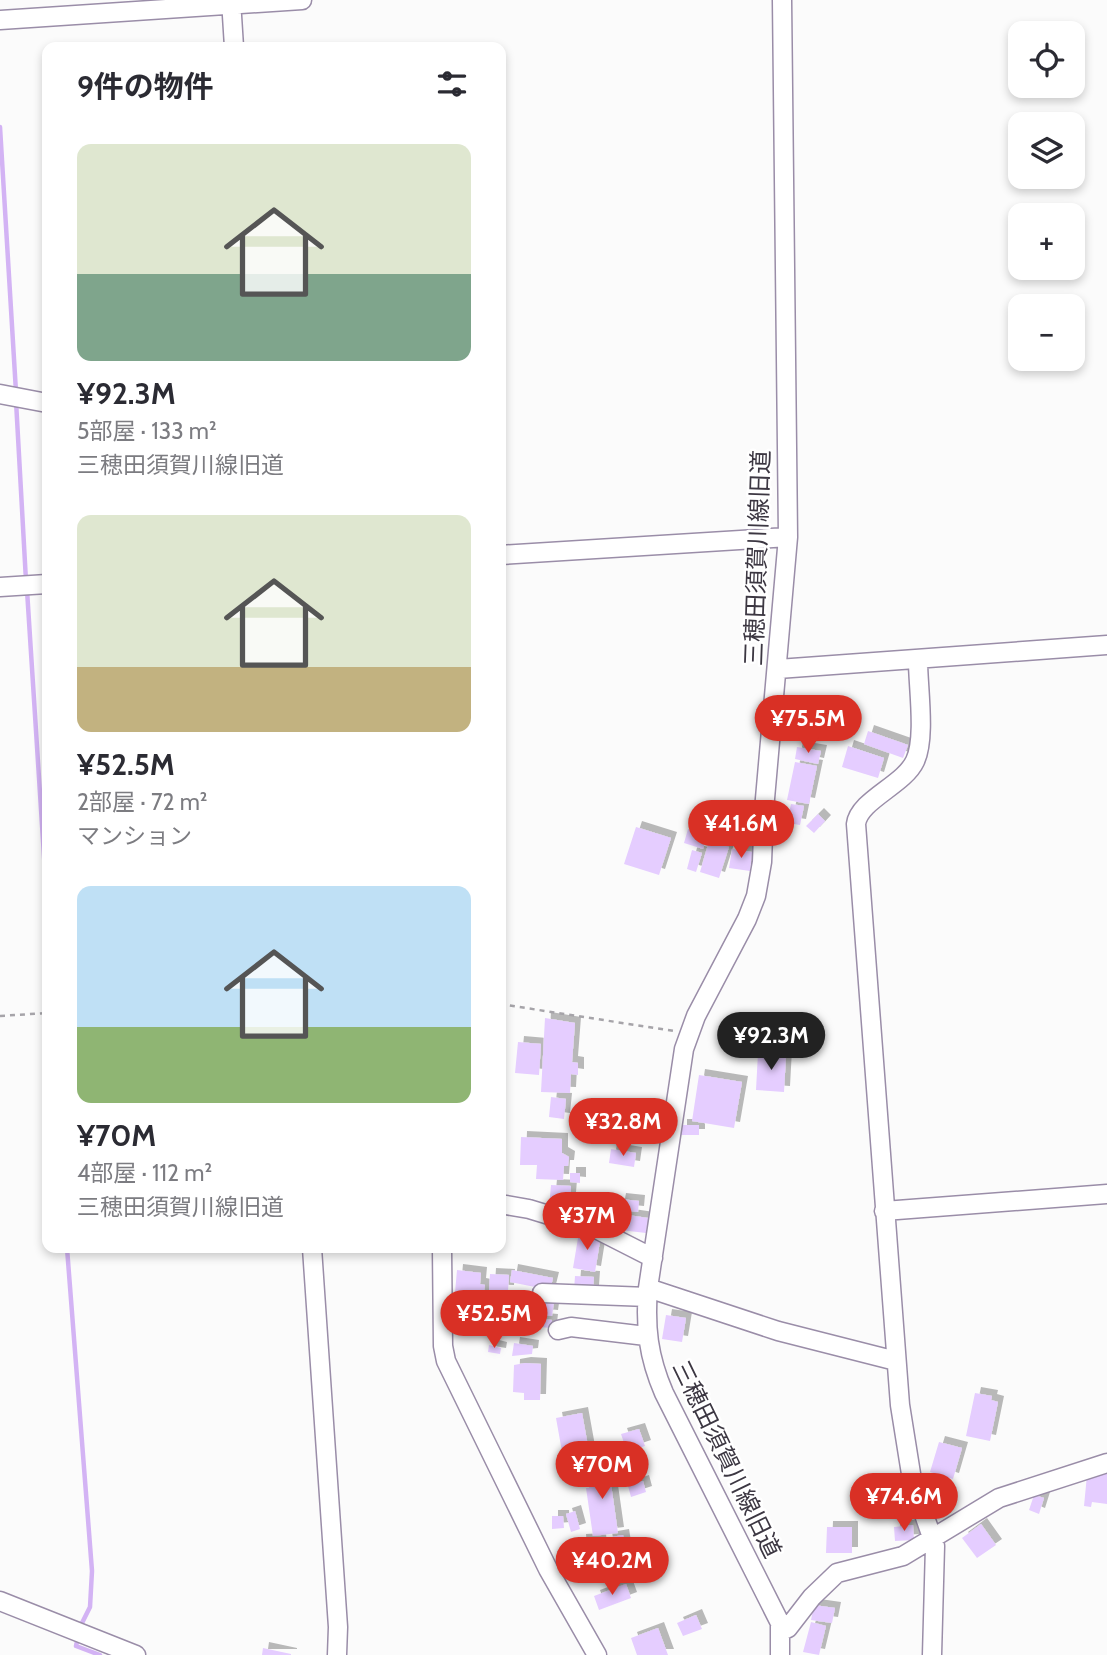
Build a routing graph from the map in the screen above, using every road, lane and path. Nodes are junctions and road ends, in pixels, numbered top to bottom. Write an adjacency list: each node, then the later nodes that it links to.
1 (302, 0): 3 (street)
2 (782, 0): 8 (street, 三穂田須賀川線旧道)
3 (231, 2): 4 (street); 5 (street)
4 (0, 20)
5 (234, 42)
6 (0, 394): 7 (street)
7 (42, 402)
8 (788, 537): 9 (street); 14 (street, 三穂田須賀川線旧道)
9 (506, 555)
10 (42, 584): 11 (street)
11 (0, 587)
12 (1107, 645): 13 (street)
13 (918, 662): 14 (street); 21 (street)
14 (778, 669): 18 (street, 三穂田須賀川線旧道)
15 (506, 1005): 18 (path)
16 (42, 1013): 17 (path)
17 (0, 1016)
18 (688, 1035): 24 (street, 三穂田須賀川線旧道)
19 (1107, 1194): 21 (street)
20 (506, 1205): 24 (street)
21 (884, 1211): 29 (street)
22 (312, 1253): 35 (street)
23 (442, 1253): 36 (street)
24 (653, 1258): 25 (street, 三穂田須賀川線旧道)
25 (648, 1292): 26 (street); 28 (street, 三穂田須賀川線旧道); 29 (street)
26 (542, 1293)
27 (558, 1330): 28 (street)
28 (646, 1336): 33 (street, 三穂田須賀川線旧道)
29 (896, 1361): 31 (street)
30 (1107, 1463): 31 (street)
31 (932, 1537): 33 (street); 38 (street)
32 (0, 1601): 34 (street)
33 (782, 1631): 37 (street, 三穂田須賀川線旧道)
34 (136, 1655)
35 (337, 1655)
36 (597, 1655)
37 (780, 1655)
38 (932, 1655)

